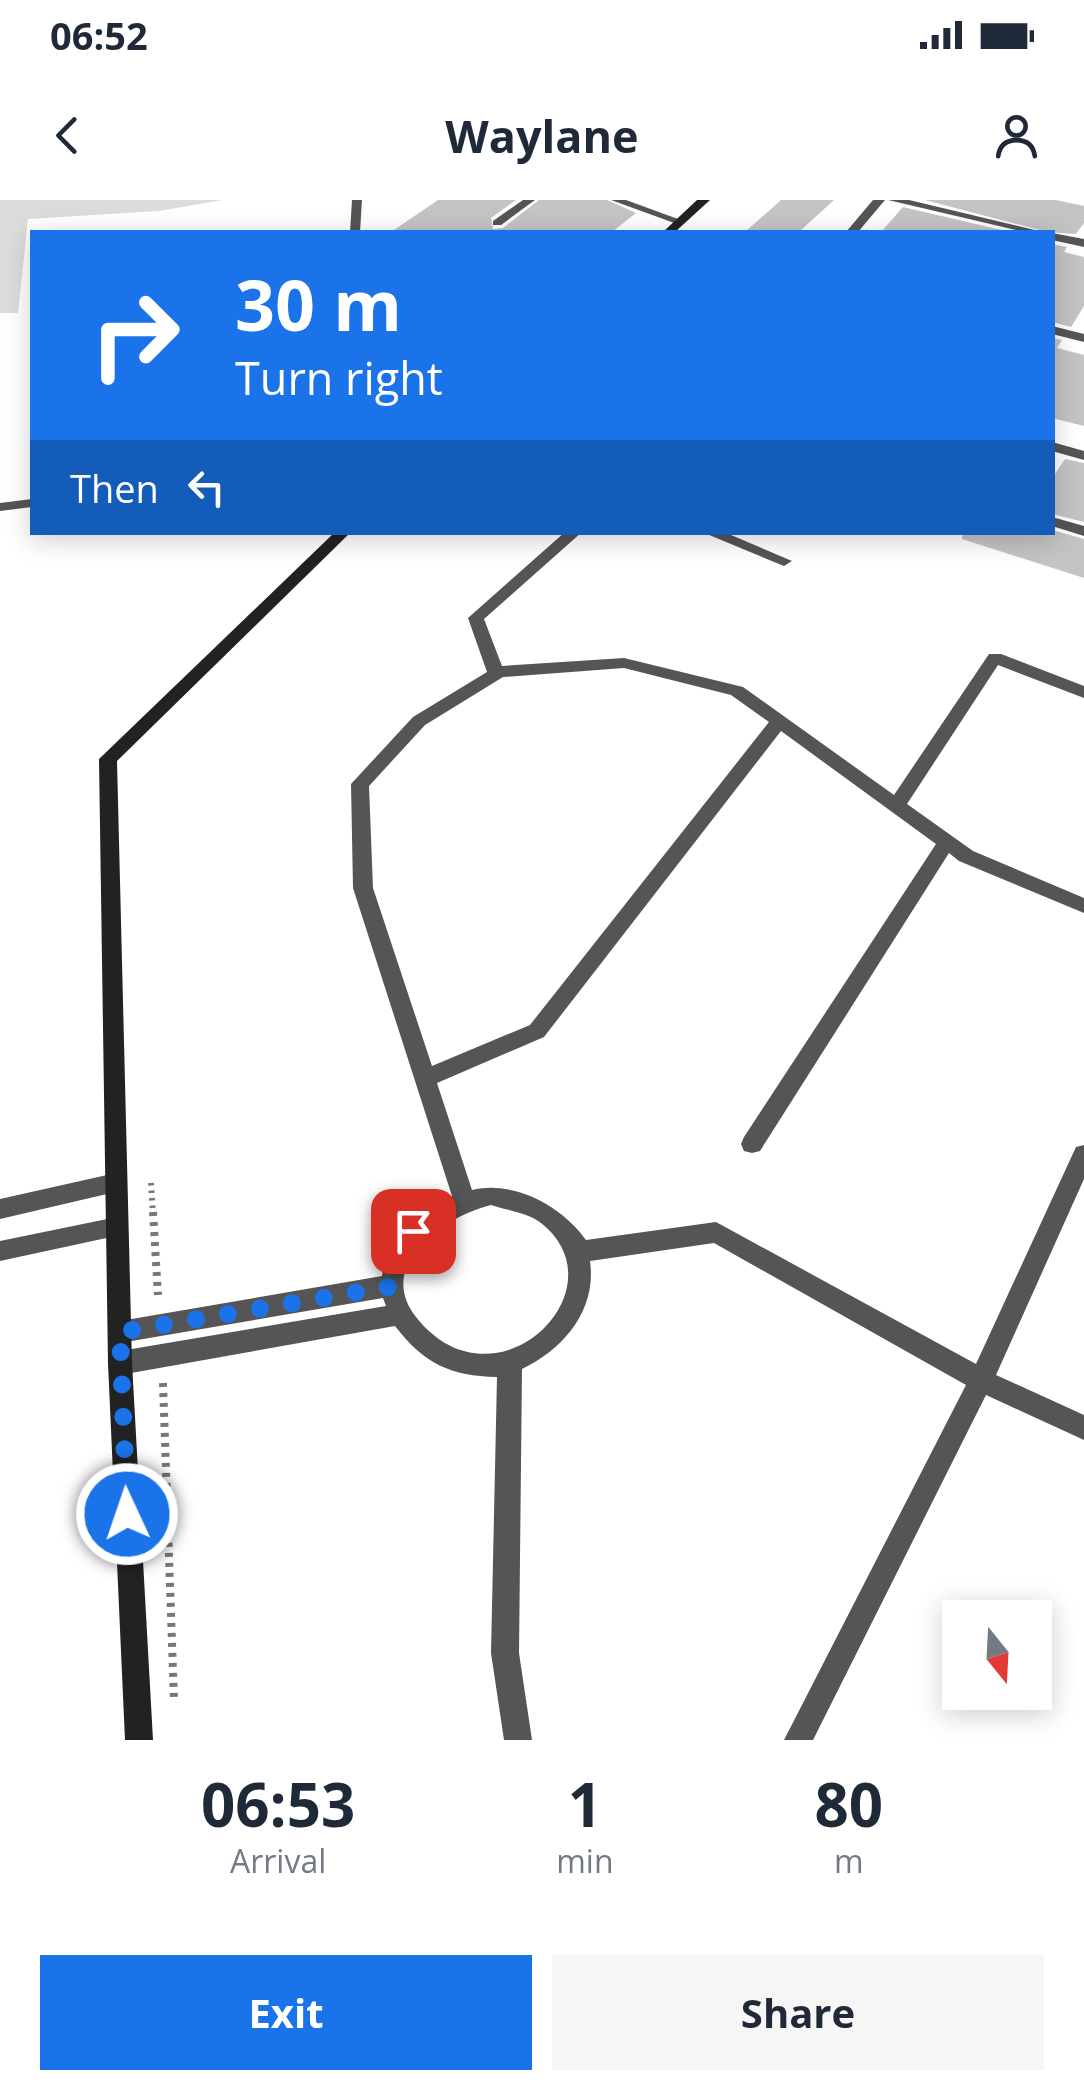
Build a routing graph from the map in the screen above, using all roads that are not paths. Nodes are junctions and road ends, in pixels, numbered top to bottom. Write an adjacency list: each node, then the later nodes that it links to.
1 (357, 200): 9 (lane)
2 (530, 200): 8 (lane)
3 (616, 200): 7 (lane)
4 (704, 200): 7 (street)
5 (879, 200): 11 (street)
6 (894, 200): 12 (street)
7 (680, 222): 10 (street)
8 (497, 224)
9 (354, 230)
10 (671, 230)
11 (854, 230)
12 (1028, 230)
13 (1055, 237): 14 (street)
14 (1084, 243)
15 (1055, 331): 16 (street)
16 (1084, 338)
17 (1055, 447): 18 (street)
18 (1084, 456)
19 (30, 503): 20 (street)
20 (0, 507)
21 (1055, 522): 22 (street)
22 (1084, 531)
23 (341, 535): 36 (street)
24 (572, 535): 27 (street)
25 (717, 535): 26 (street)
26 (784, 561)
27 (496, 674): 29 (street); 33 (street)
28 (1084, 692): 30 (street)
29 (778, 720): 30 (street); 33 (street)
30 (896, 806): 31 (street)
31 (947, 842): 32 (street); 34 (street)
32 (1084, 906)
33 (424, 1079): 37 (street)
34 (752, 1144)
35 (1084, 1154): 47 (street)
36 (116, 1183): 38 (street); 39 (street)
37 (464, 1198): 41 (street); 42 (street)
38 (0, 1209)
39 (118, 1226): 40 (street); 44 (street)
40 (0, 1251)
41 (578, 1252): 46 (street); 47 (street)
42 (394, 1286): 43 (street); 44 (street)
43 (401, 1314): 45 (street); 46 (street)
44 (120, 1332): 45 (street)
45 (120, 1362): 49 (street)
46 (510, 1363): 50 (street)
47 (982, 1380): 48 (street); 51 (street)
48 (1084, 1428)
49 (139, 1740)
50 (518, 1740)
51 (798, 1740)

